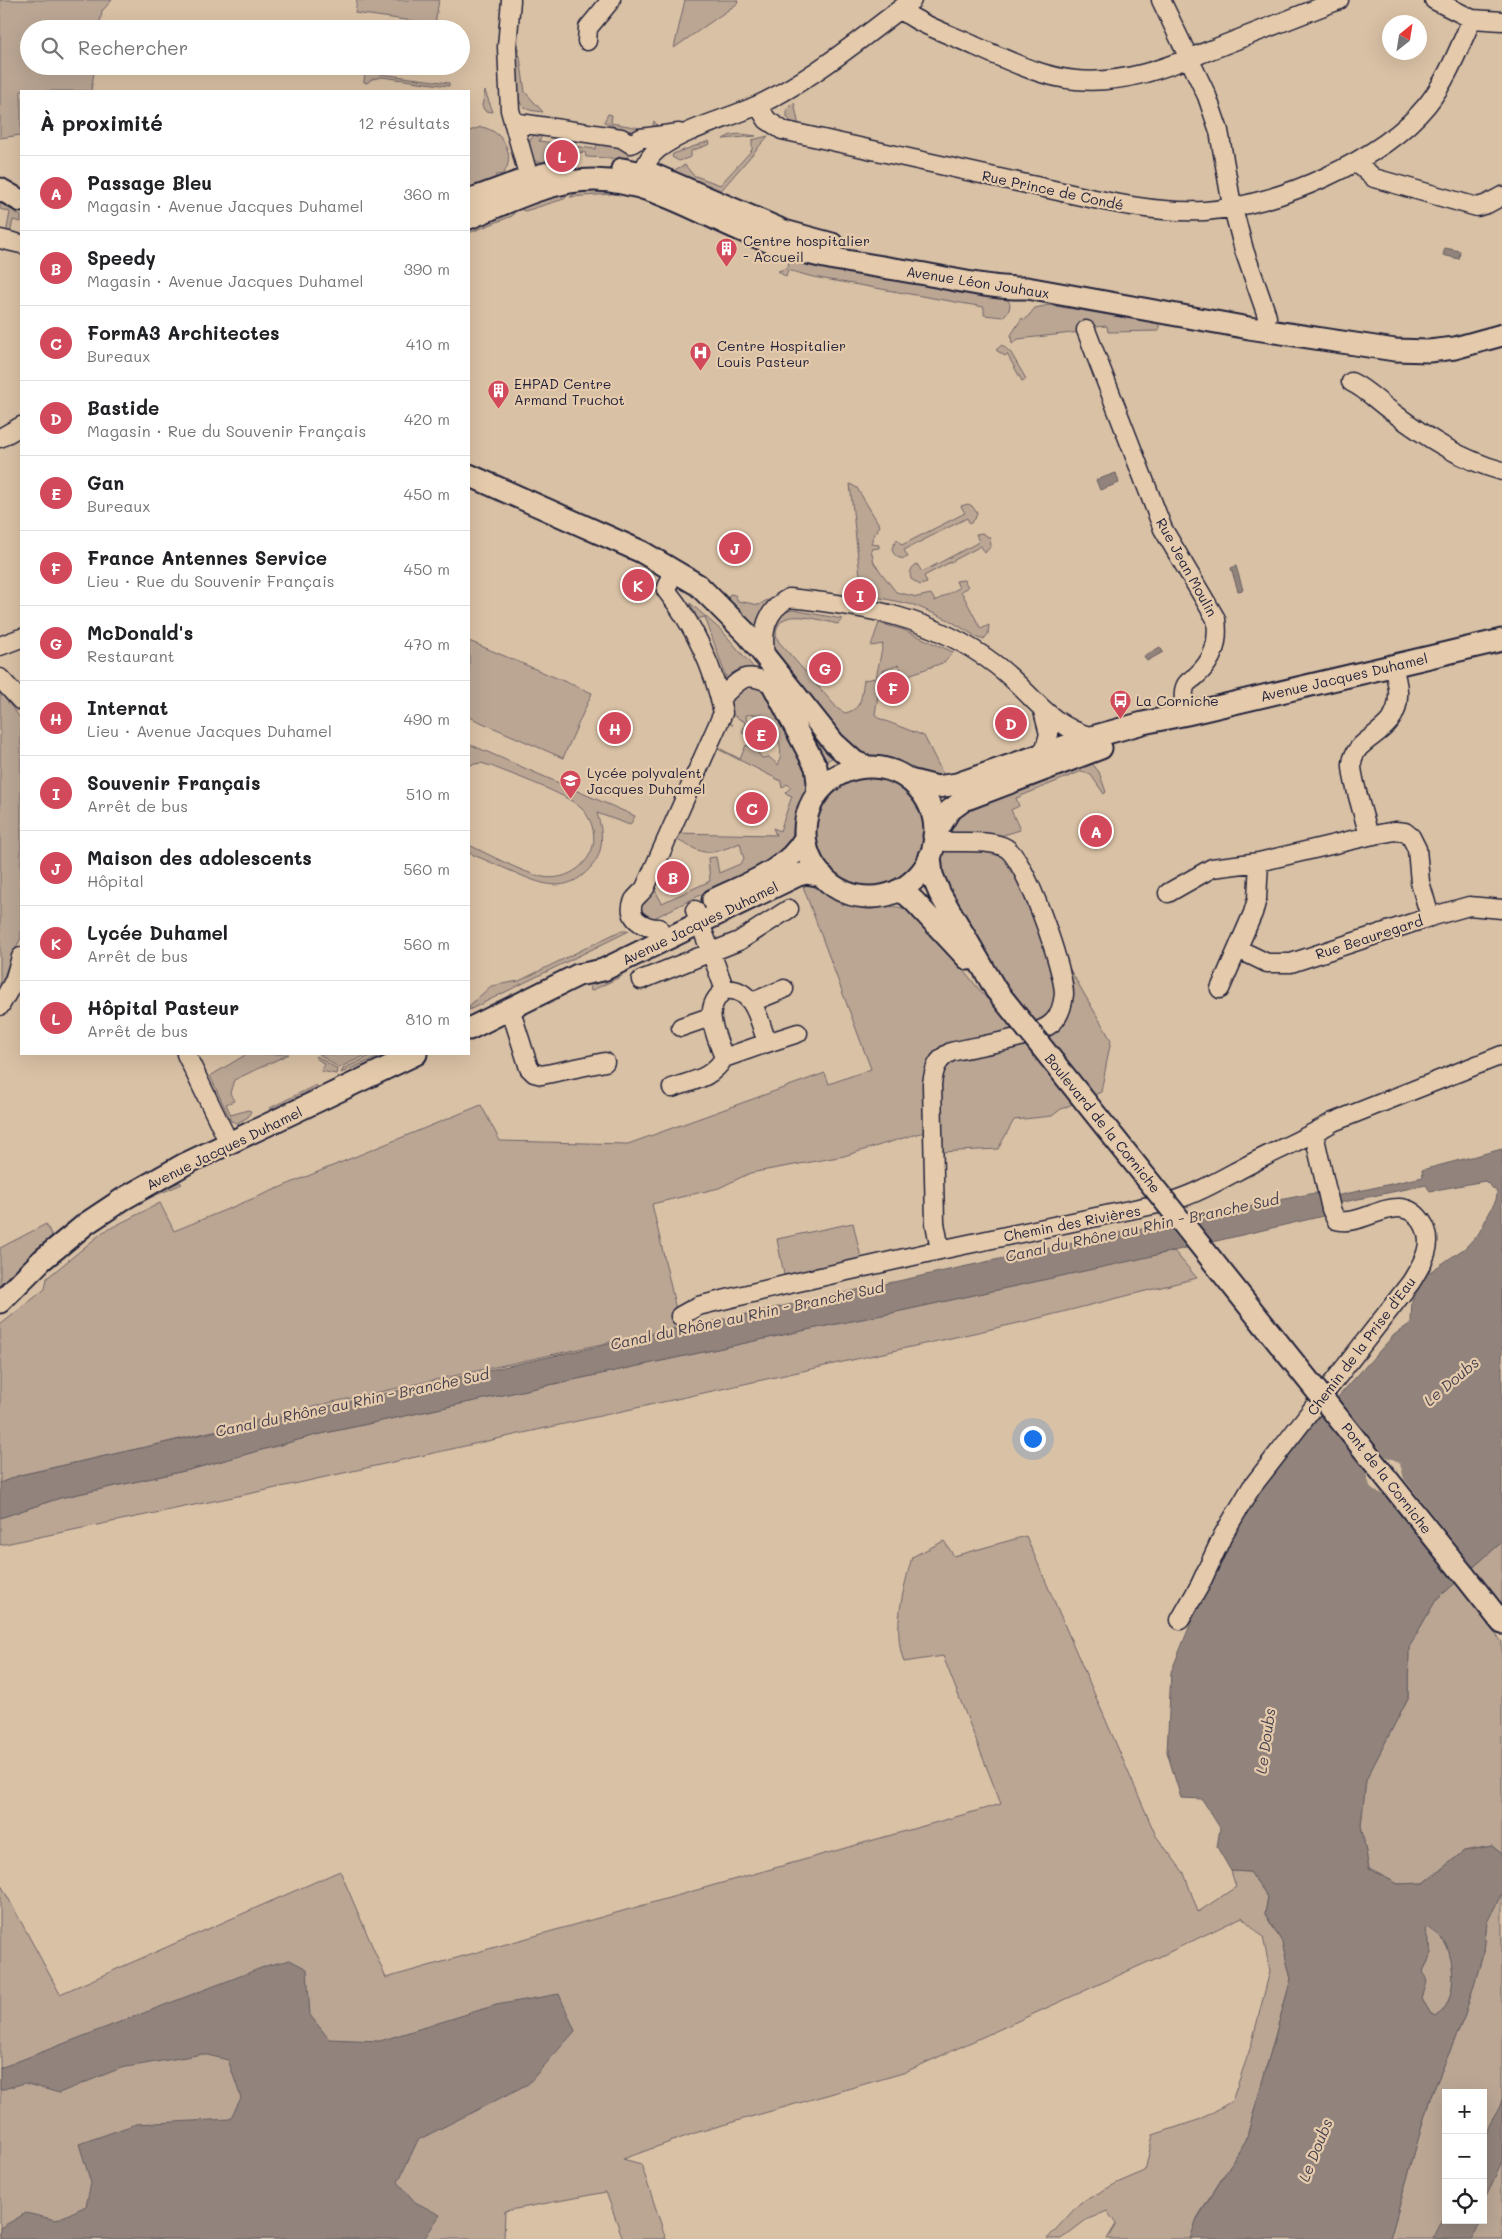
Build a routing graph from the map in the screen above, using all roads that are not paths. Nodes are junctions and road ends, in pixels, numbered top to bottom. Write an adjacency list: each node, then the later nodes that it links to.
1 (511, 0): 12 (street)
2 (611, 0): 9 (street)
3 (1161, 0): 10 (street)
4 (1339, 0): 10 (street)
5 (1434, 0): 7 (street)
6 (906, 4): 10 (street); 11 (street)
7 (1472, 19): 8 (street); 15 (street, Rue Prince de Condé)
8 (1502, 21)
9 (587, 41)
10 (1188, 59): 22 (street)
11 (758, 104): 13 (street); 22 (street, Rue Prince de Condé)
12 (513, 122): 14 (street); 17 (street)
13 (687, 132): 14 (street); 16 (street)
14 (631, 144): 16 (street)
15 (1356, 162): 19 (street); 22 (street, Rue Prince de Condé)
16 (642, 175): 17 (main road, Avenue Léon Jouhaux); 27 (main road, Avenue Léon Jouhaux)
17 (531, 185): 21 (main road); 23 (main road, Avenue Léon Jouhaux)
18 (0, 189): 20 (main road)
19 (1502, 196)
20 (20, 200)
21 (470, 200)
22 (1233, 206): 27 (street)
23 (470, 217)
24 (0, 239): 25 (street)
25 (20, 244)
26 (1086, 330): 46 (street, Rue Jean Moulin)
27 (1264, 330): 28 (main road, Avenue Léon Jouhaux)
28 (1502, 336)
29 (1351, 382): 32 (street)
30 (20, 427): 31 (street)
31 (0, 438)
32 (1502, 471)
33 (470, 475): 39 (main road)
34 (470, 486): 35 (main road)
35 (670, 580): 42 (main road); 44 (street)
36 (20, 638): 38 (street)
37 (1502, 640): 40 (main road, Avenue Jacques Duhamel)
38 (0, 646)
39 (765, 656): 45 (street); 49 (main road)
40 (1393, 665): 46 (main road, Avenue Jacques Duhamel); 52 (street)
41 (0, 678): 43 (street)
42 (773, 684): 44 (street); 51 (main road)
43 (20, 700)
44 (721, 706): 63 (street, Avenue Jacques Duhamel)
45 (1043, 711): 47 (street); 48 (street)
46 (1187, 714): 47 (main road, Avenue Jacques Duhamel)
47 (1095, 743): 48 (main road, Avenue Jacques Duhamel); 54 (main road, Avenue Jacques Duhamel)
48 (1044, 752): 50 (main road, Avenue Jacques Duhamel)
49 (867, 767): 50 (main road); 51 (main road)
50 (909, 780): 54 (main road)
51 (817, 794): 53 (main road)
52 (1368, 836): 55 (street); 62 (street)
53 (805, 838): 56 (main road); 61 (main road, Avenue Jacques Duhamel)
54 (933, 844): 57 (main road); 69 (main road, Boulevard de la Corniche); 89 (street)
55 (1258, 862): 58 (street); 64 (street)
56 (822, 876): 57 (main road); 61 (main road, Avenue Jacques Duhamel)
57 (897, 891): 69 (main road, Boulevard de la Corniche)
58 (1168, 893)
59 (789, 909): 65 (street)
60 (1502, 910): 62 (street, Rue Beauregard)
61 (698, 916): 63 (main road, Avenue Jacques Duhamel); 65 (street); 67 (main road, Avenue Jacques Duhamel)
62 (1430, 917): 64 (street, Rue Beauregard)
63 (659, 928): 67 (main road, Avenue Jacques Duhamel)
64 (1238, 949): 71 (street)
65 (712, 952): 68 (street); 72 (street)
66 (20, 960): 74 (street)
67 (578, 975): 75 (main road, Avenue Jacques Duhamel)
68 (641, 980)
69 (993, 986): 92 (main road, Boulevard de la Corniche, bridge)
70 (784, 989): 73 (street)
71 (1220, 989)
72 (725, 990): 73 (street); 76 (street)
73 (752, 1002): 80 (street)
74 (0, 1006)
75 (510, 1008): 78 (main road, Avenue Jacques Duhamel); 85 (street)
76 (710, 1017): 77 (street); 84 (street)
77 (680, 1027)
78 (470, 1028)
79 (798, 1033): 80 (street)
80 (767, 1043): 84 (street)
81 (186, 1055): 88 (street)
82 (414, 1055): 88 (main road, Avenue Jacques Duhamel)
83 (1502, 1055): 87 (street, Chemin des Rivières)
84 (724, 1058): 86 (street)
85 (605, 1062)
86 (672, 1088)
87 (1314, 1134): 89 (street, Chemin des Rivières); 93 (street, Chemin de la Prise d'Eau)
88 (230, 1143): 90 (main road, Avenue Jacques Duhamel)
89 (940, 1250): 91 (street, Chemin des Rivières)
90 (0, 1302)
91 (680, 1316)
92 (1309, 1380): 94 (main road, Pont de la Corniche, bridge)
93 (1180, 1620)
94 (1502, 1623)

